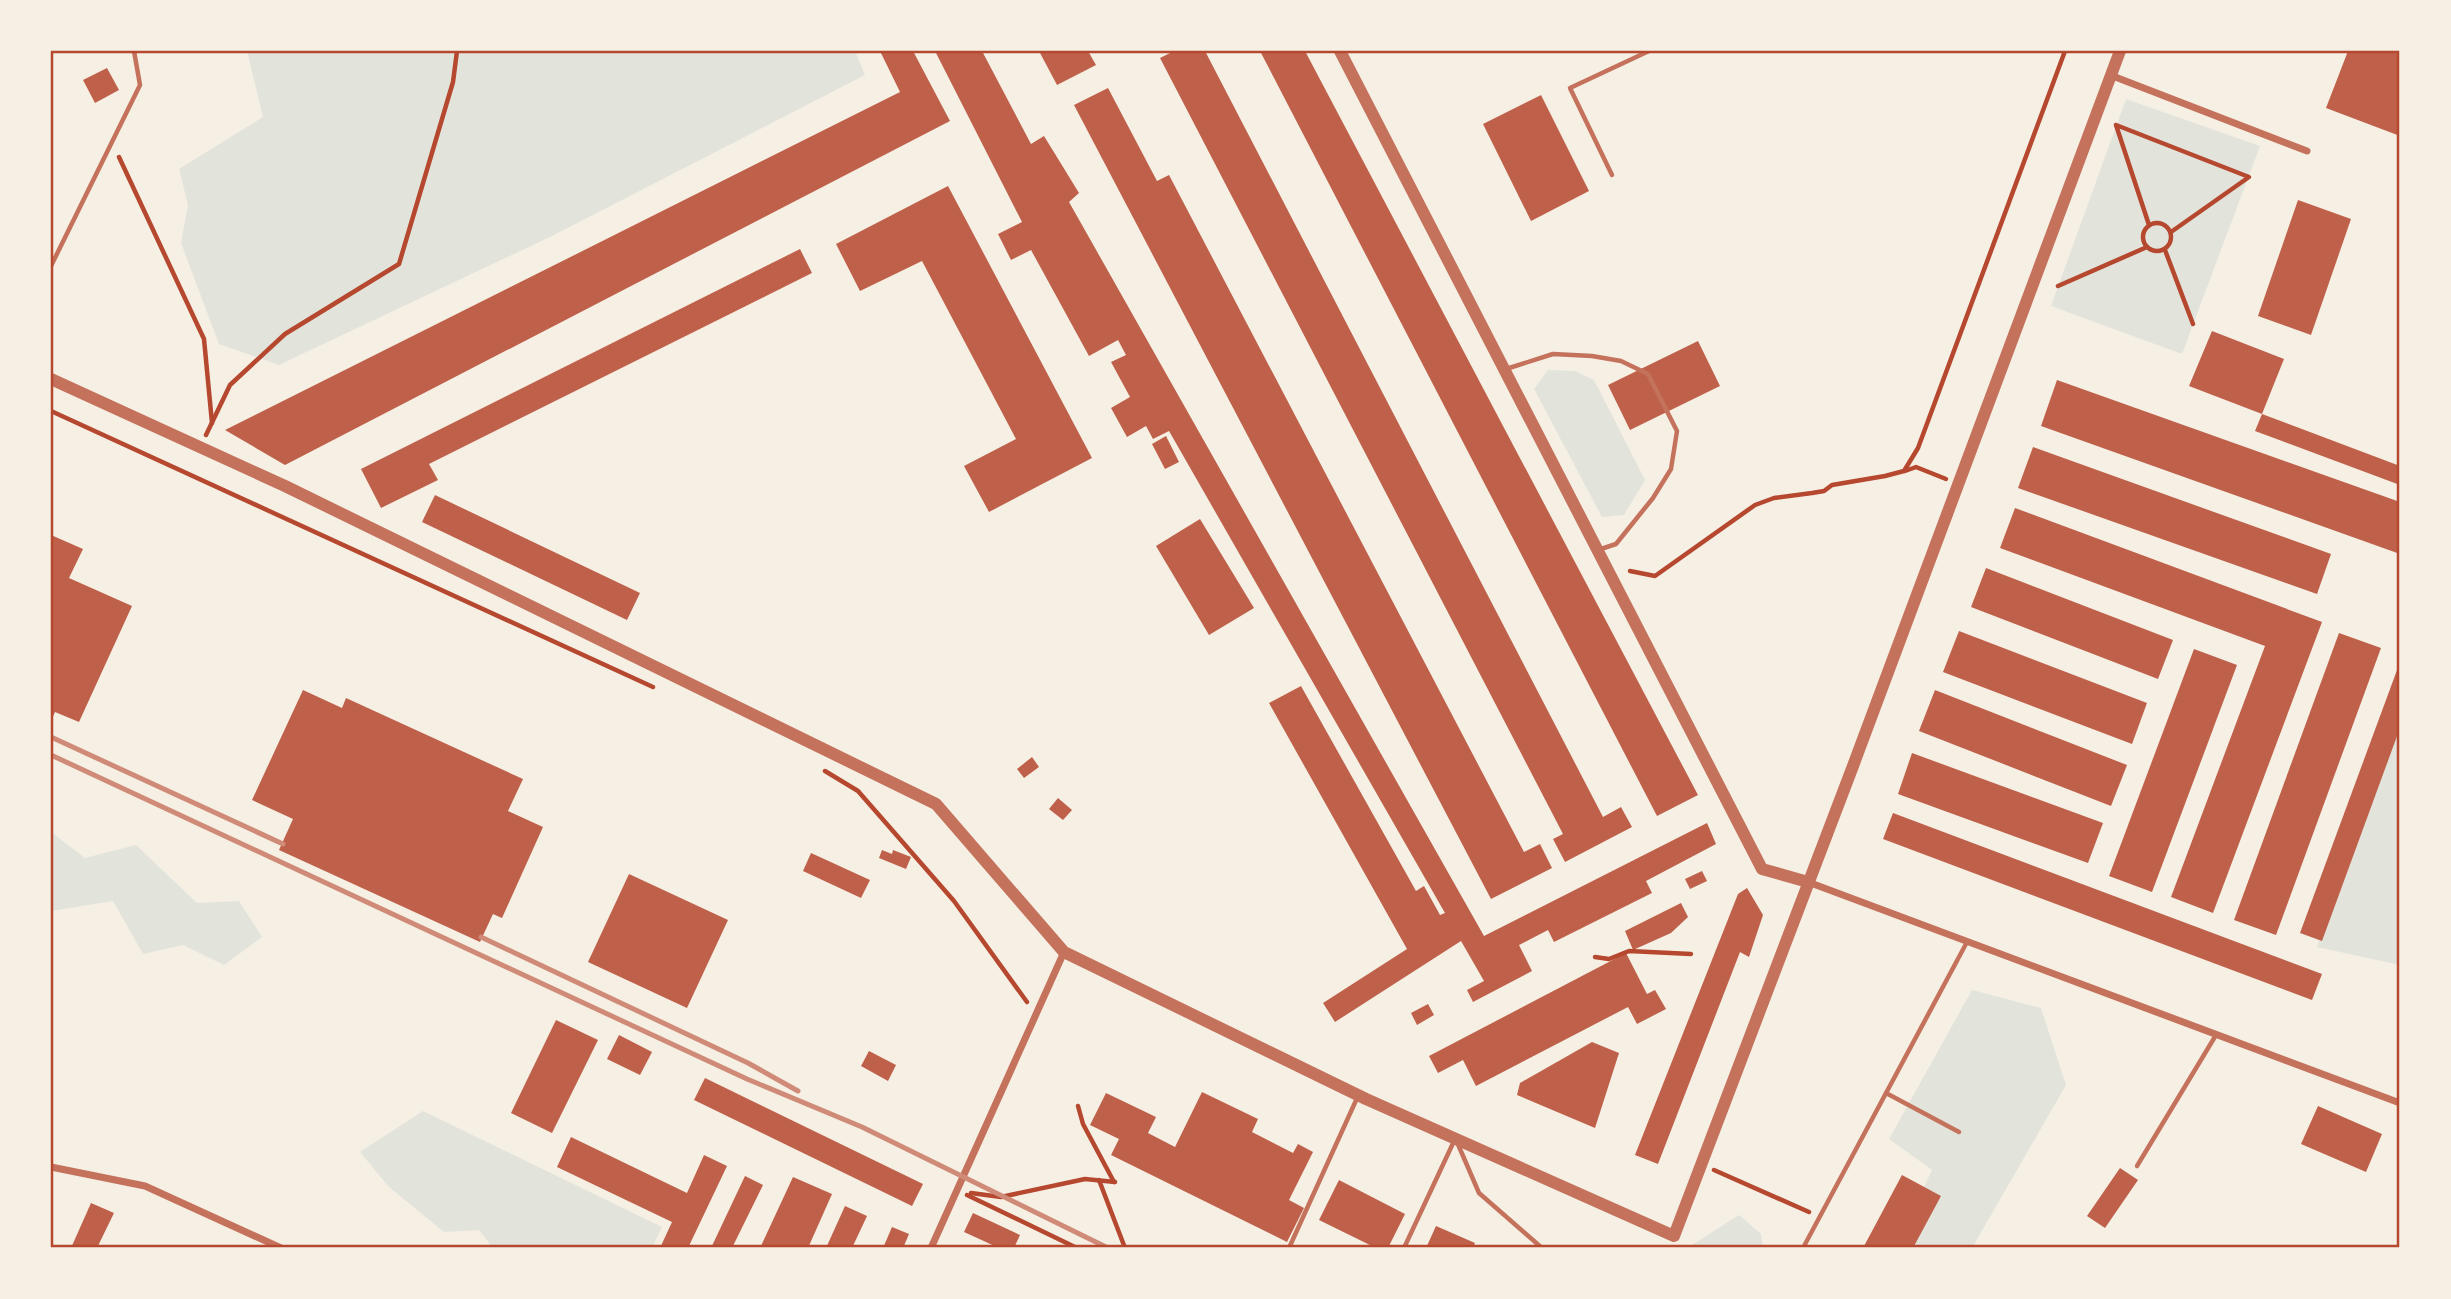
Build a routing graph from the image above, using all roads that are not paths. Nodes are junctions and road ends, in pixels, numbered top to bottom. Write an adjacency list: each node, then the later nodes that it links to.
1 (134, 51): 8 (lane)
2 (1340, 51): 9 (street)
3 (1649, 51): 7 (lane)
4 (2120, 51): 5 (street)
5 (2110, 75): 6 (street); 12 (street)
6 (2307, 151)
7 (1612, 175)
8 (51, 266)
9 (1504, 369): 11 (street); 11 (lane)
10 (51, 379): 14 (street)
11 (1598, 551): 12 (street)
12 (1808, 882): 13 (street); 23 (street)
13 (1967, 942): 15 (street); 16 (lane)
14 (1064, 952): 17 (street); 25 (street)
15 (2216, 1035): 18 (street); 21 (lane)
16 (1886, 1093): 19 (lane); 29 (lane)
17 (1359, 1095): 20 (street); 26 (lane)
18 (2400, 1103)
19 (1959, 1132)
20 (1455, 1138): 23 (street); 27 (lane); 28 (lane)
21 (2137, 1166)
22 (51, 1167): 24 (street)
23 (1672, 1242)
24 (281, 1248)
25 (931, 1248)
26 (1289, 1248)
27 (1404, 1248)
28 (1542, 1248)
29 (1803, 1248)

